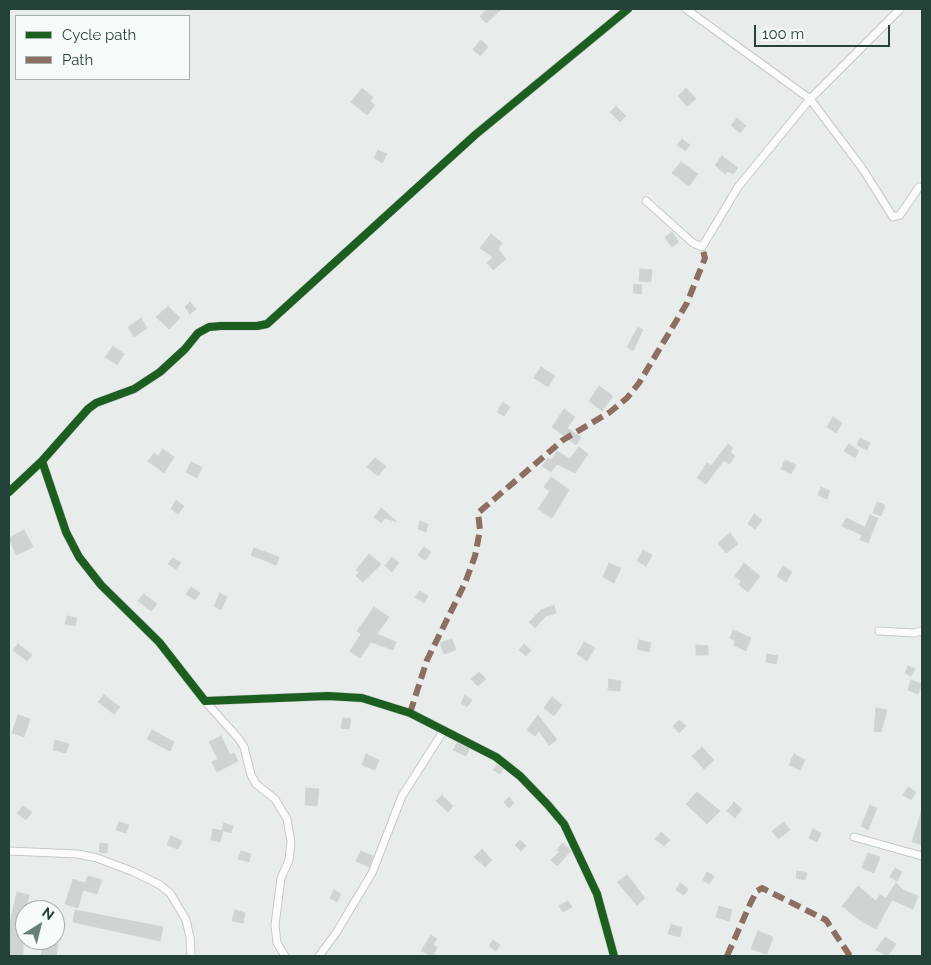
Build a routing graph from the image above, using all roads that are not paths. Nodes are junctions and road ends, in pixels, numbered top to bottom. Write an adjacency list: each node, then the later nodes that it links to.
1 (628, 9): 7 (street)
2 (686, 9): 4 (street)
3 (900, 9): 4 (street)
4 (810, 98): 5 (street); 6 (street)
5 (919, 187)
6 (646, 201)
7 (42, 460): 8 (street); 11 (street)
8 (9, 492)
9 (879, 631): 10 (street)
10 (922, 631)
11 (205, 701): 12 (street); 17 (street)
12 (444, 730): 18 (street); 19 (street)
13 (854, 837): 15 (street)
14 (9, 850): 16 (street)
15 (922, 856)
16 (190, 956)
17 (285, 956)
18 (319, 956)
19 (614, 956)

